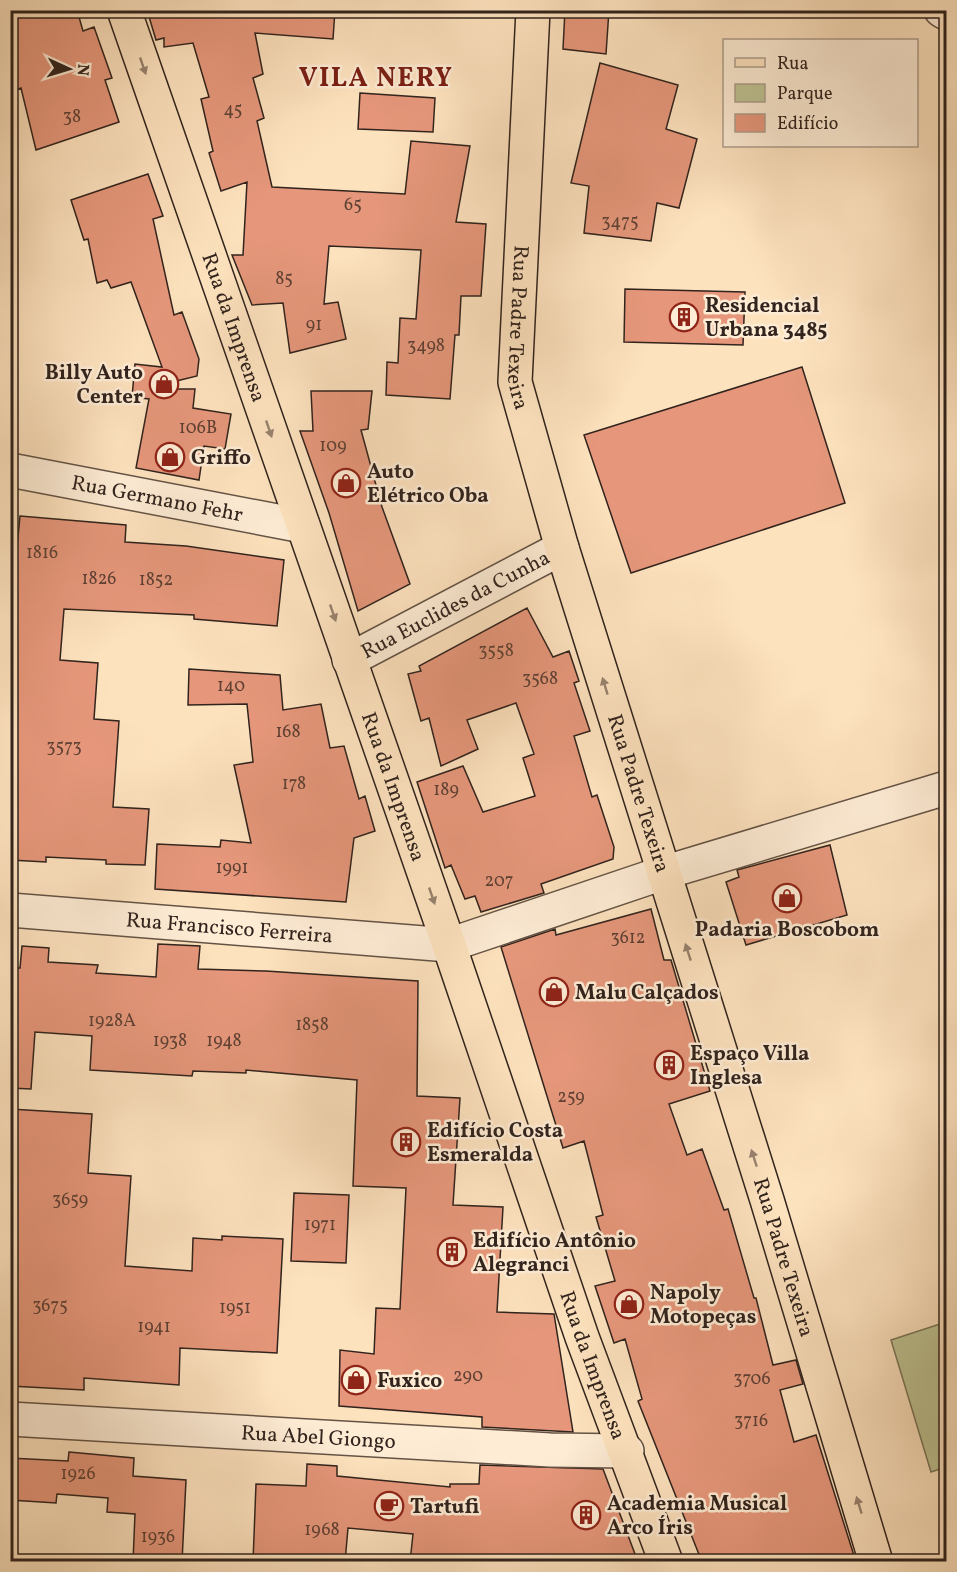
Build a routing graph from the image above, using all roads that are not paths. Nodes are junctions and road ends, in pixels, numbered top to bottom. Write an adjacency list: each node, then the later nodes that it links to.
1 (124, 10): 6 (main road, Rua da Imprensa, one-way to 6)
2 (533, 10): 7 (main road, Rua Padre Texeira)
3 (942, 10): 4 (street)
4 (946, 13)
5 (10, 470): 6 (street, Rua Germano Fehr)
6 (303, 526): 8 (main road, Rua da Imprensa, one-way to 8)
7 (562, 548): 8 (street, Rua Euclides da Cunha); 10 (main road, Rua Padre Texeira, one-way to 7)
8 (349, 660): 12 (main road, Rua da Imprensa, one-way to 12)
9 (946, 788): 10 (street)
10 (663, 873): 12 (street); 16 (main road, Rua Padre Texeira, one-way to 10)
11 (10, 910): 12 (street, Rua Francisco Ferreira)
12 (449, 945): 14 (main road, Rua da Imprensa)
13 (10, 1419): 14 (street, Rua Abel Giongo)
14 (627, 1451): 15 (main road, Rua da Imprensa)
15 (666, 1562)
16 (876, 1562)

